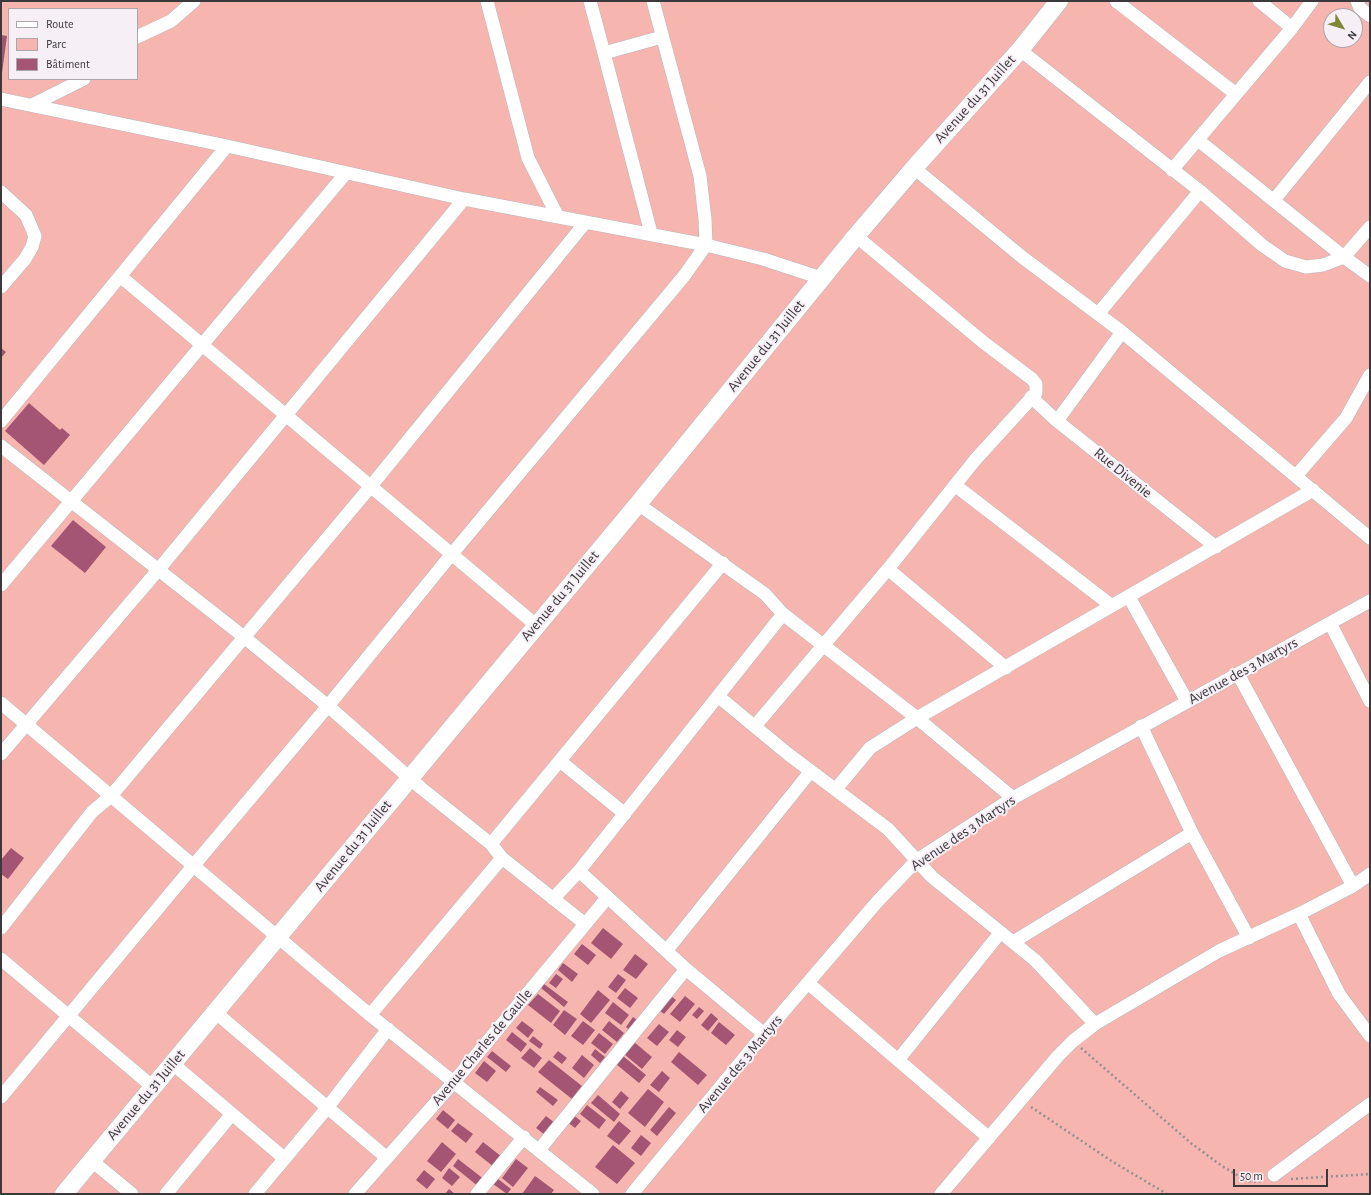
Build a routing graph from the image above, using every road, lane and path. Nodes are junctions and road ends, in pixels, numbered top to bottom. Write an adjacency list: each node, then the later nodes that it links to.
1 (487, 1): 30 (street)
2 (590, 1): 15 (street)
3 (653, 1): 13 (street)
4 (1116, 1): 18 (street)
5 (1259, 1): 11 (street)
6 (1312, 1): 11 (street)
7 (1357, 1): 10 (street)
8 (187, 3): 12 (street)
9 (1052, 3): 14 (street, Avenue du 31 Juillet)
10 (1370, 16)
11 (1292, 28): 18 (street)
12 (138, 37)
13 (662, 37): 15 (street); 35 (street)
14 (1020, 50): 23 (street, Avenue du 31 Juillet); 24 (street)
15 (604, 53): 33 (street)
16 (82, 80): 20 (street)
17 (1370, 82): 29 (street)
18 (1236, 94): 21 (street)
19 (1, 99): 20 (street)
20 (32, 104): 22 (street)
21 (1198, 140): 24 (street); 29 (street)
22 (227, 146): 25 (street); 37 (street)
23 (914, 168): 34 (street, Avenue du 31 Juillet); 41 (street)
24 (1172, 170): 26 (street)
25 (346, 173): 28 (street); 43 (street)
26 (1200, 191): 36 (street); 41 (street)
27 (1, 192): 40 (street)
28 (464, 199): 30 (street); 47 (street)
29 (1274, 200): 36 (street)
30 (558, 217): 31 (street)
31 (585, 223): 33 (street); 52 (street)
32 (1370, 227): 36 (street)
33 (650, 233): 35 (street)
34 (856, 236): 39 (street, Avenue du 31 Juillet); 46 (street)
35 (706, 245): 39 (street); 59 (street)
36 (1344, 257): 38 (street)
37 (120, 276): 43 (street); 49 (street)
38 (1370, 276)
39 (821, 278): 56 (street, Avenue du 31 Juillet)
40 (1, 287)
41 (1098, 314): 42 (street)
42 (1122, 332): 48 (street); 51 (street)
43 (202, 346): 47 (street); 55 (street)
44 (1370, 375): 45 (street)
45 (1366, 394): 51 (street)
46 (1031, 397): 48 (street, Rue Divenie); 53 (street)
47 (286, 415): 52 (street); 61 (street)
48 (1058, 420): 58 (street, Rue Divenie)
49 (1, 422)
50 (1, 446): 55 (street)
51 (1296, 476): 54 (street)
52 (371, 486): 59 (street); 70 (street)
53 (956, 486): 62 (street); 66 (street)
54 (1314, 490): 57 (street); 58 (street)
55 (71, 502): 61 (street); 63 (street)
56 (638, 504): 60 (street); 69 (street, Avenue du 31 Juillet)
57 (1370, 538)
58 (1216, 547): 64 (street)
59 (451, 555): 69 (street); 78 (street)
60 (723, 563): 67 (street); 84 (street)
61 (159, 569): 70 (street); 80 (street)
62 (888, 569): 71 (street); 72 (street)
63 (1, 585)
64 (1129, 597): 66 (street); 76 (street)
65 (1370, 601): 68 (street, Avenue des 3 Martyrs)
66 (1112, 606): 72 (street)
67 (783, 614): 71 (street); 74 (street)
68 (1330, 623): 73 (street, Avenue des 3 Martyrs); 75 (street)
69 (536, 625): 86 (street, Avenue du 31 Juillet)
70 (244, 637): 78 (street); 88 (street)
71 (825, 645): 79 (street); 81 (street)
72 (1006, 668): 79 (street)
73 (1238, 674): 76 (street, Avenue des 3 Martyrs); 98 (street)
74 (719, 697): 81 (street); 90 (street)
75 (1370, 700)
76 (1187, 701): 82 (street, Avenue des 3 Martyrs)
77 (1, 703): 80 (street)
78 (328, 706): 86 (street); 95 (street)
79 (917, 718): 87 (street); 89 (street)
80 (25, 724): 83 (street); 88 (street)
81 (755, 726): 85 (street)
82 (1141, 726): 89 (street, Avenue des 3 Martyrs); 91 (street)
83 (1, 754)
84 (560, 761): 90 (street); 92 (street)
85 (811, 771): 87 (street); 108 (street)
86 (409, 777): 92 (street); 105 (street, Avenue du 31 Juillet)
87 (836, 789): 94 (street)
88 (111, 796): 95 (street); 103 (street)
89 (1013, 798): 94 (street, Avenue des 3 Martyrs)
90 (625, 814): 96 (street)
91 (1192, 833): 106 (street); 107 (street)
92 (491, 844): 93 (street)
93 (502, 858): 100 (street); 114 (street)
94 (917, 860): 104 (street); 111 (street, Avenue des 3 Martyrs)
95 (194, 865): 105 (street); 113 (street)
96 (579, 871): 99 (street); 100 (street)
97 (1370, 874): 98 (street)
98 (1353, 886): 101 (street)
99 (607, 898): 102 (street, Avenue Charles de Gaulle); 108 (street)
100 (553, 899): 102 (street)
101 (1299, 914): 106 (street); 118 (street)
102 (584, 923): 122 (street, Avenue Charles de Gaulle)
103 (1, 928)
104 (1000, 932): 107 (street); 120 (street)
105 (279, 936): 112 (street, Avenue du 31 Juillet); 114 (street)
106 (1249, 938): 115 (street)
107 (1013, 942): 115 (street)
108 (667, 950): 110 (street)
109 (1, 959): 113 (street)
110 (686, 970): 117 (street); 131 (street)
111 (808, 983): 117 (street, Avenue des 3 Martyrs); 120 (street)
112 (215, 1012): 121 (street, Avenue du 31 Juillet); 127 (street)
113 (68, 1015): 123 (street); 124 (street)
114 (370, 1015): 116 (street)
115 (1095, 1024): 119 (street)
116 (388, 1029): 122 (street); 127 (street)
117 (764, 1034): 144 (street, Avenue des 3 Martyrs)
118 (1370, 1036)
119 (1073, 1041): 125 (street); 136 (path)
120 (898, 1060): 130 (street)
121 (172, 1064): 123 (street, Avenue du 31 Juillet); 128 (street)
122 (453, 1083): 129 (street); 133 (street, Avenue Charles de Gaulle)
123 (153, 1087): 134 (street, Avenue du 31 Juillet)
124 (1, 1097)
125 (1020, 1099): 130 (street); 146 (path)
126 (1370, 1104): 136 (street)
127 (327, 1108): 132 (street); 133 (street)
128 (232, 1114): 132 (street); 137 (street)
129 (524, 1138): 131 (street); 142 (street)
130 (989, 1138): 145 (street)
131 (538, 1150): 143 (street)
132 (284, 1158): 140 (street)
133 (387, 1158): 141 (street, Avenue Charles de Gaulle)
134 (92, 1161): 138 (street, Avenue du 31 Juillet); 139 (street)
135 (1370, 1174): 136 (path)
136 (1274, 1176)
137 (172, 1192)
138 (64, 1194)
139 (132, 1194)
140 (255, 1194)
141 (355, 1194)
142 (477, 1194)
143 (593, 1194)
144 (632, 1194)
145 (941, 1194)
146 (1167, 1194)

